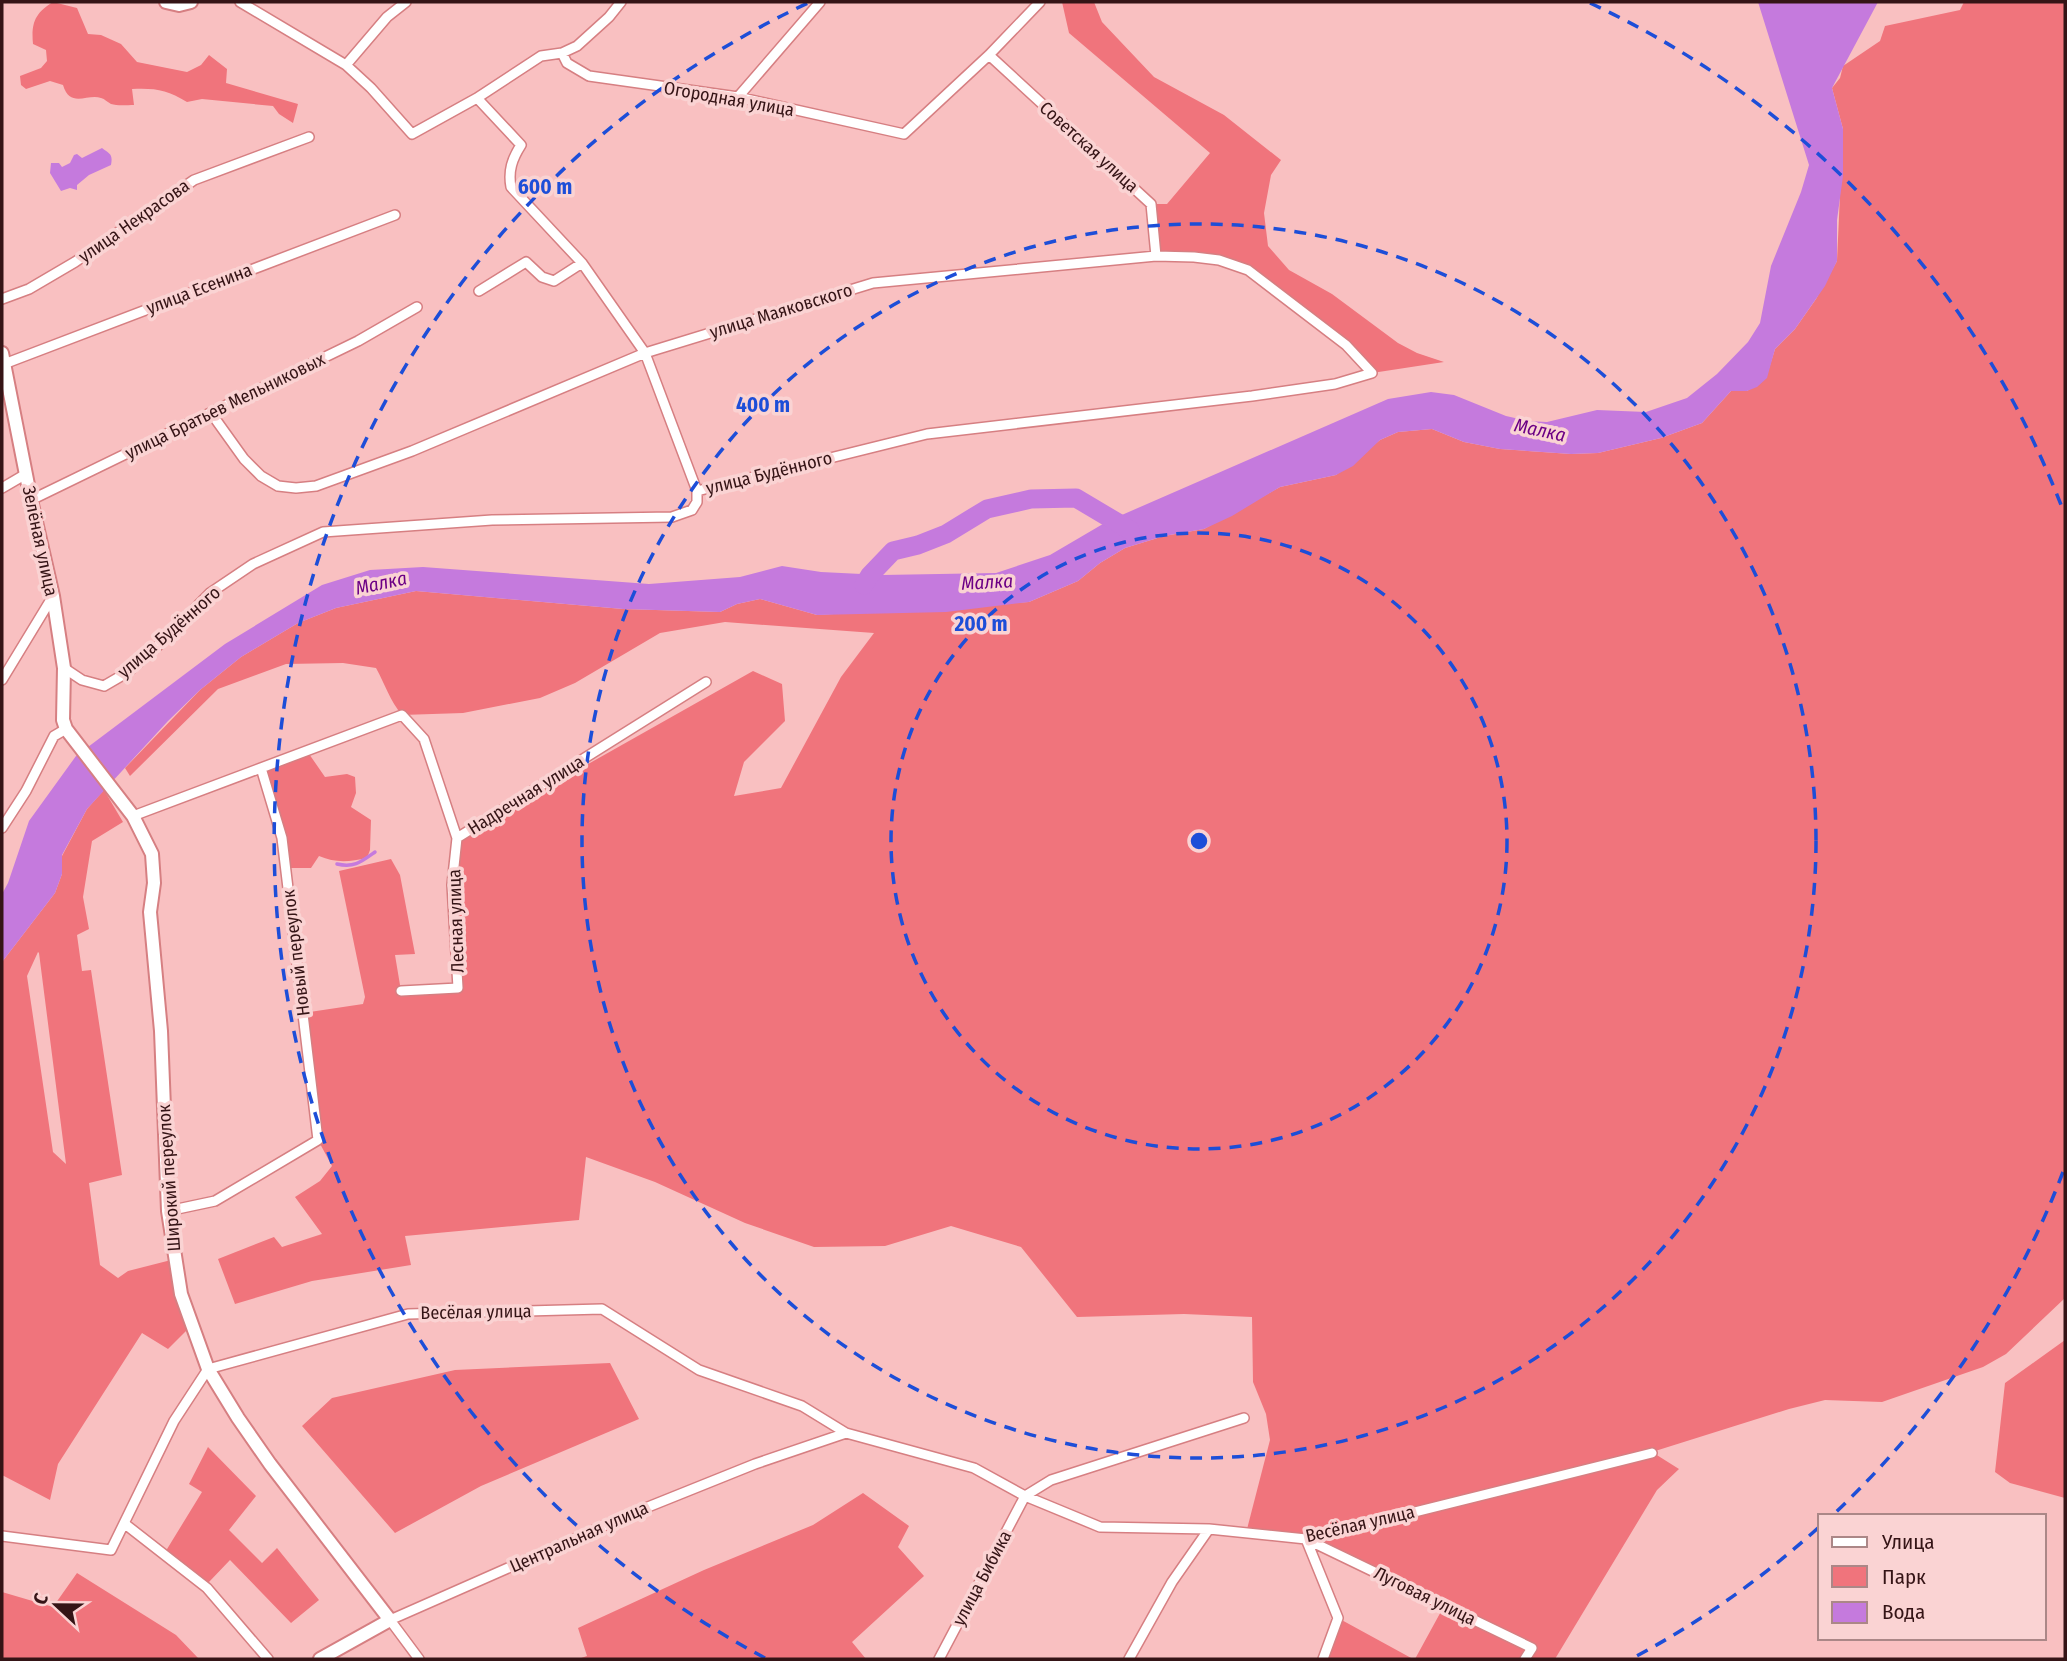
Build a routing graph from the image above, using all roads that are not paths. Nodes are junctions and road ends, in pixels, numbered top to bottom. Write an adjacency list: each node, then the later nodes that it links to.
1 (166, 2): 2 (street)
2 (191, 2)
3 (240, 2): 10 (street)
4 (406, 2): 10 (street)
5 (621, 2): 8 (street)
6 (820, 2): 11 (street)
7 (1040, 2): 9 (street)
8 (562, 53): 11 (street, Огородная улица); 12 (street)
9 (989, 55): 11 (street, Огородная улица); 15 (street, Советская улица)
10 (346, 65): 12 (street)
11 (738, 97)
12 (477, 98): 16 (street)
13 (309, 137): 18 (street, улица Некрасова)
14 (395, 215): 21 (street, улица Есенина)
15 (1156, 256): 20 (street, улица Маяковского); 22 (street, улица Маяковского)
16 (582, 263): 17 (street); 20 (street)
17 (479, 291)
18 (2, 299)
19 (417, 307): 23 (street, улица Братьев Мельниковых)
20 (645, 353): 23 (street, улица Маяковского); 26 (street)
21 (3, 359): 24 (street, Зелёная улица)
22 (1372, 373): 26 (street, улица Будённого)
23 (211, 413): 27 (street, улица Братьев Мельниковых)
24 (26, 474): 25 (street); 27 (street, Зелёная улица)
25 (2, 488)
26 (697, 491): 29 (street, улица Будённого)
27 (31, 500): 28 (street, Зелёная улица)
28 (53, 596): 29 (street, Зелёная улица); 30 (street)
29 (64, 668): 32 (street, Зелёная улица)
30 (2, 680)
31 (706, 682): 36 (street, Надречная улица)
32 (66, 729): 34 (street, Широкий переулок); 35 (street)
33 (261, 768): 34 (street, Надречная улица); 36 (street, Надречная улица); 38 (street, Новый переулок)
34 (133, 816): 38 (street, Широкий переулок)
35 (2, 828)
36 (457, 838): 37 (street, Лесная улица)
37 (401, 991)
38 (168, 1211): 39 (street, Широкий переулок)
39 (208, 1369): 41 (street, Весёлая улица); 44 (street); 48 (street, Широкий переулок)
40 (1244, 1418): 43 (street)
41 (846, 1433): 43 (street, Весёлая улица); 48 (street, Центральная улица)
42 (1651, 1453): 47 (street, Весёлая улица)
43 (1025, 1496): 45 (street, Весёлая улица); 52 (street, улица Бибика)
44 (125, 1524): 46 (street); 49 (street)
45 (1209, 1529): 47 (street, Весёлая улица); 53 (street)
46 (2, 1536)
47 (1306, 1539): 54 (street); 55 (street, Луговая улица)
48 (390, 1620): 50 (street, Центральная улица); 51 (street, Широкий переулок)
49 (268, 1659)
50 (320, 1659)
51 (419, 1659)
52 (939, 1659)
53 (1129, 1659)
54 (1323, 1659)
55 (1525, 1659)

